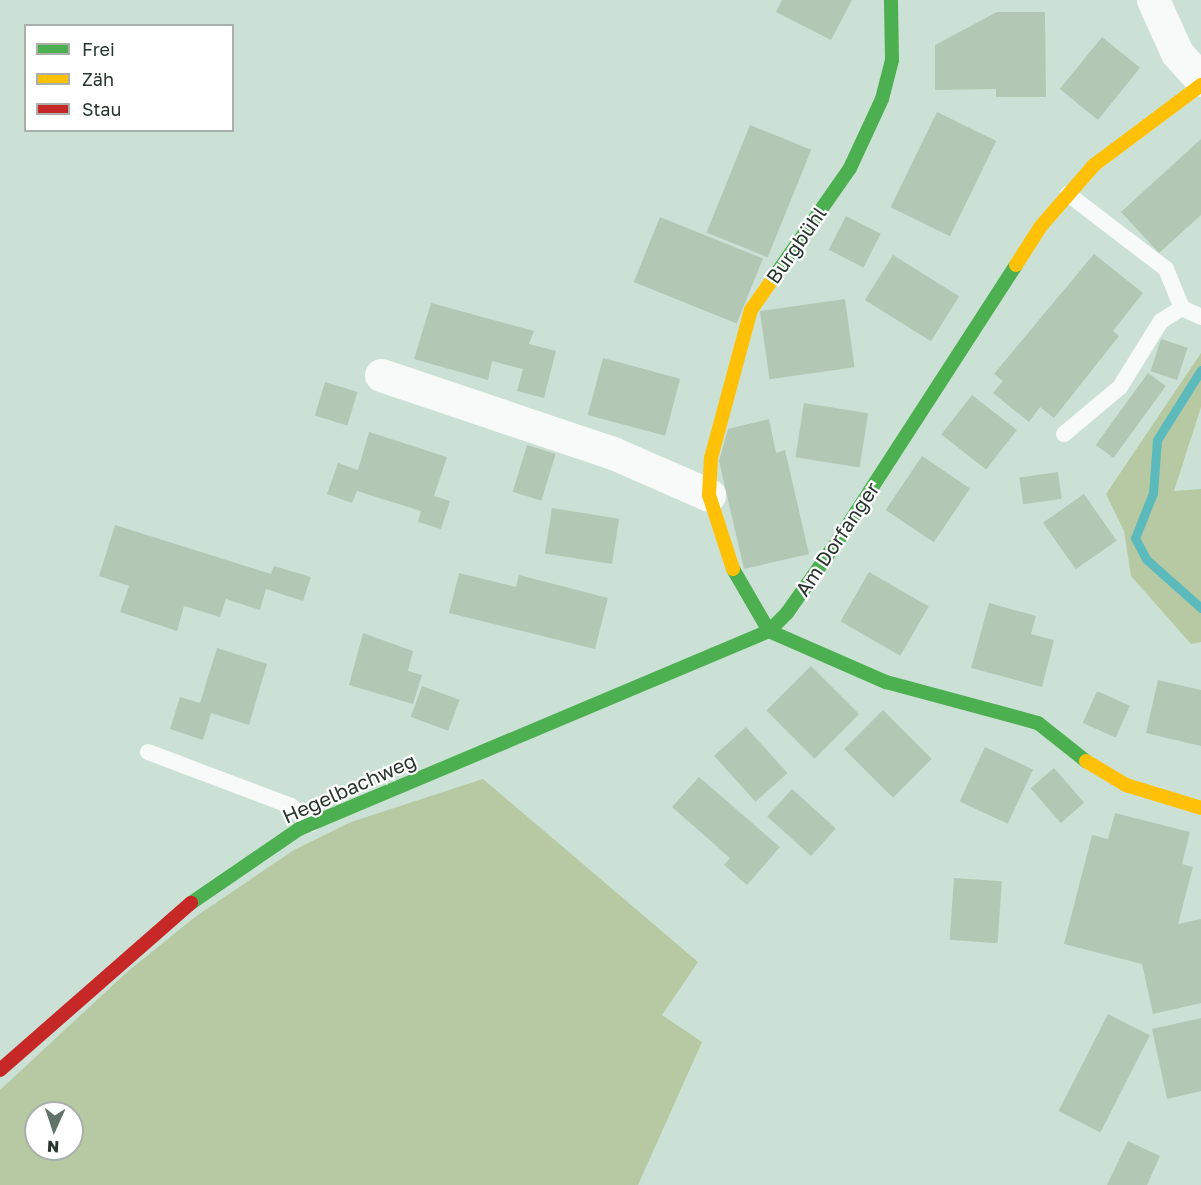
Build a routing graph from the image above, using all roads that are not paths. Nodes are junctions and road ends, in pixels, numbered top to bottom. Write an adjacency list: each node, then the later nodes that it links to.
1 (891, 0): 10 (street, Burgbühl)
2 (1153, 0): 3 (street)
3 (1201, 80)
4 (1201, 86): 5 (street, Am Dorfanger)
5 (1068, 194): 6 (lane); 11 (street, Am Dorfanger)
6 (1182, 308): 7 (lane); 9 (lane)
7 (1201, 317)
8 (381, 375): 10 (street)
9 (1064, 434)
10 (709, 495): 11 (street, Burgbühl)
11 (769, 631): 13 (street); 14 (street, Hegelbachweg)
12 (148, 752): 14 (lane)
13 (1201, 808)
14 (312, 824): 15 (street, Hegelbachweg)
15 (0, 1070)

